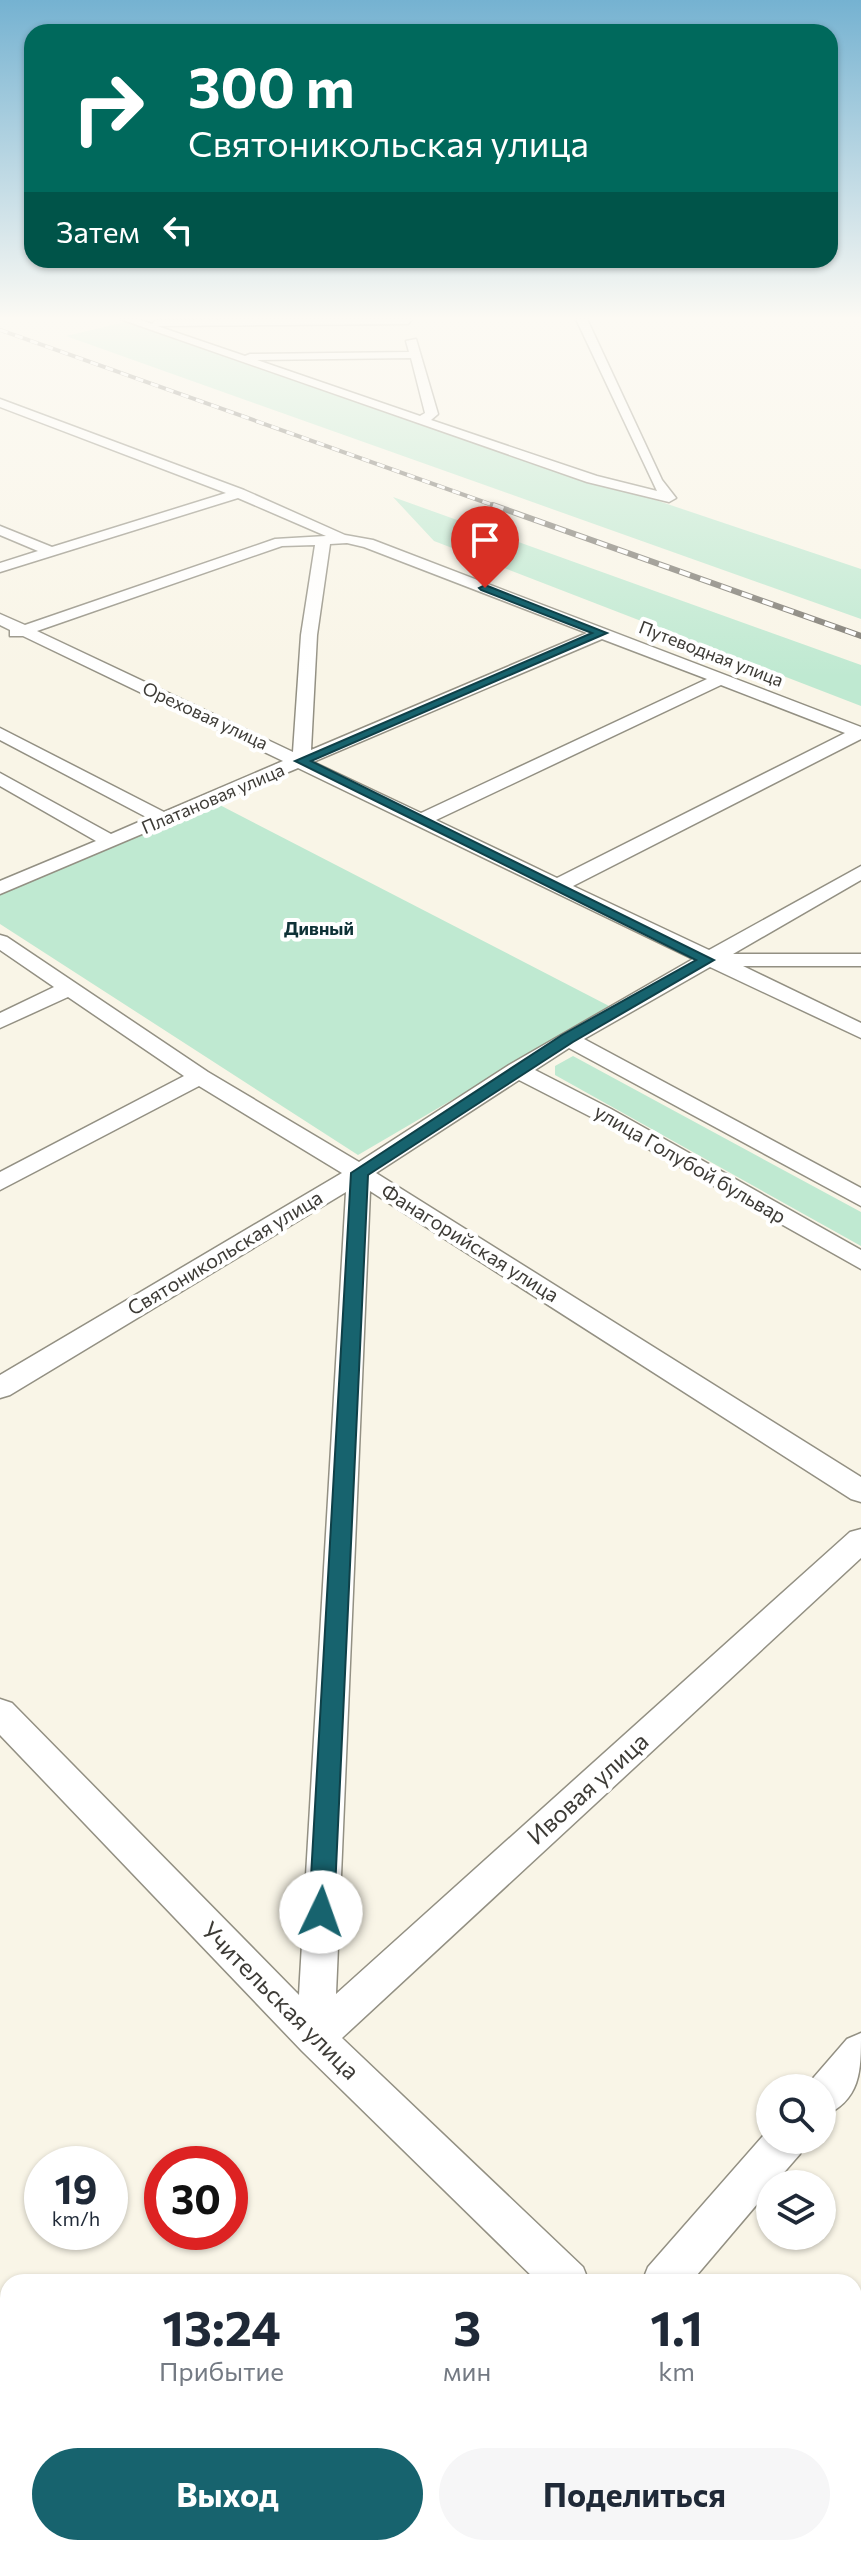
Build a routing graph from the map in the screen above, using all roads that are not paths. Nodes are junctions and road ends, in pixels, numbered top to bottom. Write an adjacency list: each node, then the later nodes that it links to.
1 (94, 438): 4 (street)
2 (475, 438): 3 (street)
3 (636, 438)
4 (239, 493): 6 (street); 8 (street)
5 (0, 530): 8 (street)
6 (347, 539): 7 (street); 12 (street, Путеводная улица)
7 (323, 540): 11 (street); 17 (street)
8 (51, 552): 9 (street)
9 (0, 568)
10 (0, 619): 11 (street, Ореховая улица)
11 (24, 631): 13 (street); 17 (street, Ореховая улица)
12 (601, 633): 14 (street, Путеводная улица); 17 (street, Платановая улица)
13 (0, 639)
14 (723, 678): 16 (street, Путеводная улица); 20 (street)
15 (0, 733): 19 (street)
16 (860, 733): 23 (street)
17 (301, 761): 19 (street, Платановая улица); 20 (street, Ореховая улица)
18 (0, 778): 21 (street)
19 (164, 819): 21 (street, Платановая улица)
20 (419, 821): 23 (street, Ореховая улица)
21 (112, 842): 24 (street, Платановая улица)
22 (861, 872): 26 (street, Святоникольская улица)
23 (557, 886): 26 (street, Ореховая улица)
24 (0, 888)
25 (0, 941): 28 (street, Фанагорийская улица)
26 (707, 960): 27 (street); 30 (street, Ореховая улица); 31 (street, Святоникольская улица)
27 (861, 960)
28 (69, 988): 29 (street); 33 (street, Фанагорийская улица)
29 (0, 1021)
30 (861, 1031)
31 (568, 1039): 32 (street, Святоникольская улица); 36 (street)
32 (517, 1070): 34 (street, Святоникольская улица); 37 (street, улица Голубой бульвар)
33 (200, 1077): 34 (street, Фанагорийская улица); 35 (street)
34 (359, 1173): 38 (street, Святоникольская улица); 39 (street, Фанагорийская улица); 42 (street)
35 (0, 1182)
36 (861, 1198)
37 (861, 1261)
38 (0, 1388)
39 (861, 1491)
40 (861, 1540): 42 (street, Ивовая улица)
41 (0, 1713): 42 (street, Учительская улица)
42 (315, 2038): 46 (street, Учительская улица)
43 (861, 2052): 44 (street)
44 (836, 2081)
45 (774, 2154): 47 (street)
46 (560, 2274)
47 (670, 2274)

